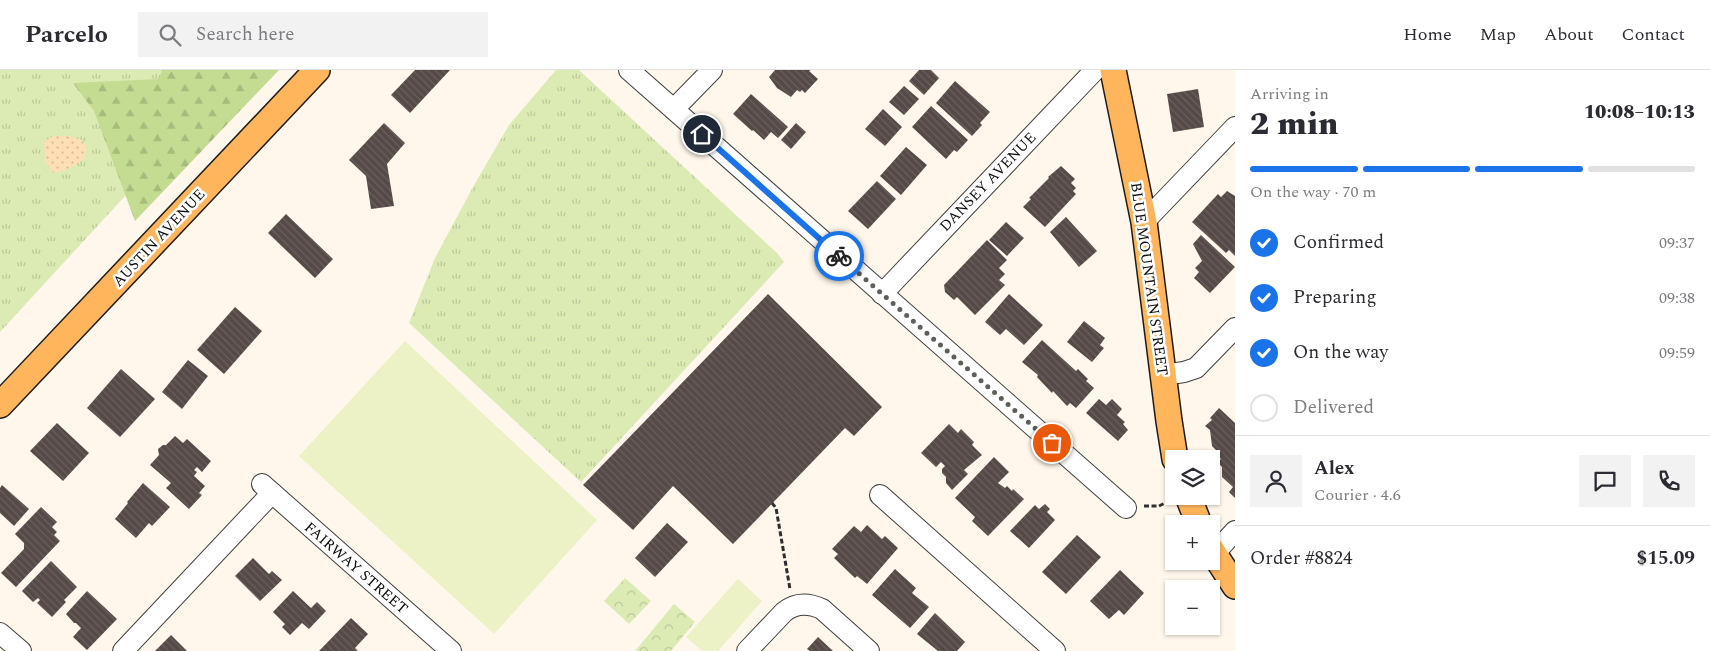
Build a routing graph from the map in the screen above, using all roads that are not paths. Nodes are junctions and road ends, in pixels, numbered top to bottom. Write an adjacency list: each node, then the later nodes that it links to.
1 (317, 70): 12 (main road, AUSTIN AVENUE)
2 (630, 70): 6 (street)
3 (712, 70): 6 (street)
4 (1094, 70): 9 (street, DANSEY AVENUE)
5 (1113, 70): 8 (main road, BLUE MOUNTAIN STREET)
6 (674, 109): 9 (street)
7 (1235, 127): 8 (street)
8 (1144, 222): 11 (main road, BLUE MOUNTAIN STREET)
9 (882, 294): 15 (street)
10 (1235, 328): 11 (street)
11 (1163, 375): 13 (main road, BLUE MOUNTAIN STREET)
12 (0, 405)
13 (1174, 450)
14 (880, 495): 26 (street)
15 (1126, 508)
16 (1235, 531): 17 (street)
17 (1220, 544)
18 (1220, 563): 19 (main road)
19 (1235, 586)
20 (0, 634): 21 (street)
21 (21, 651)
22 (122, 651): 23 (street, FAIRWAY STREET)
23 (451, 651)
24 (747, 651): 25 (street)
25 (869, 651)
26 (1055, 651)

